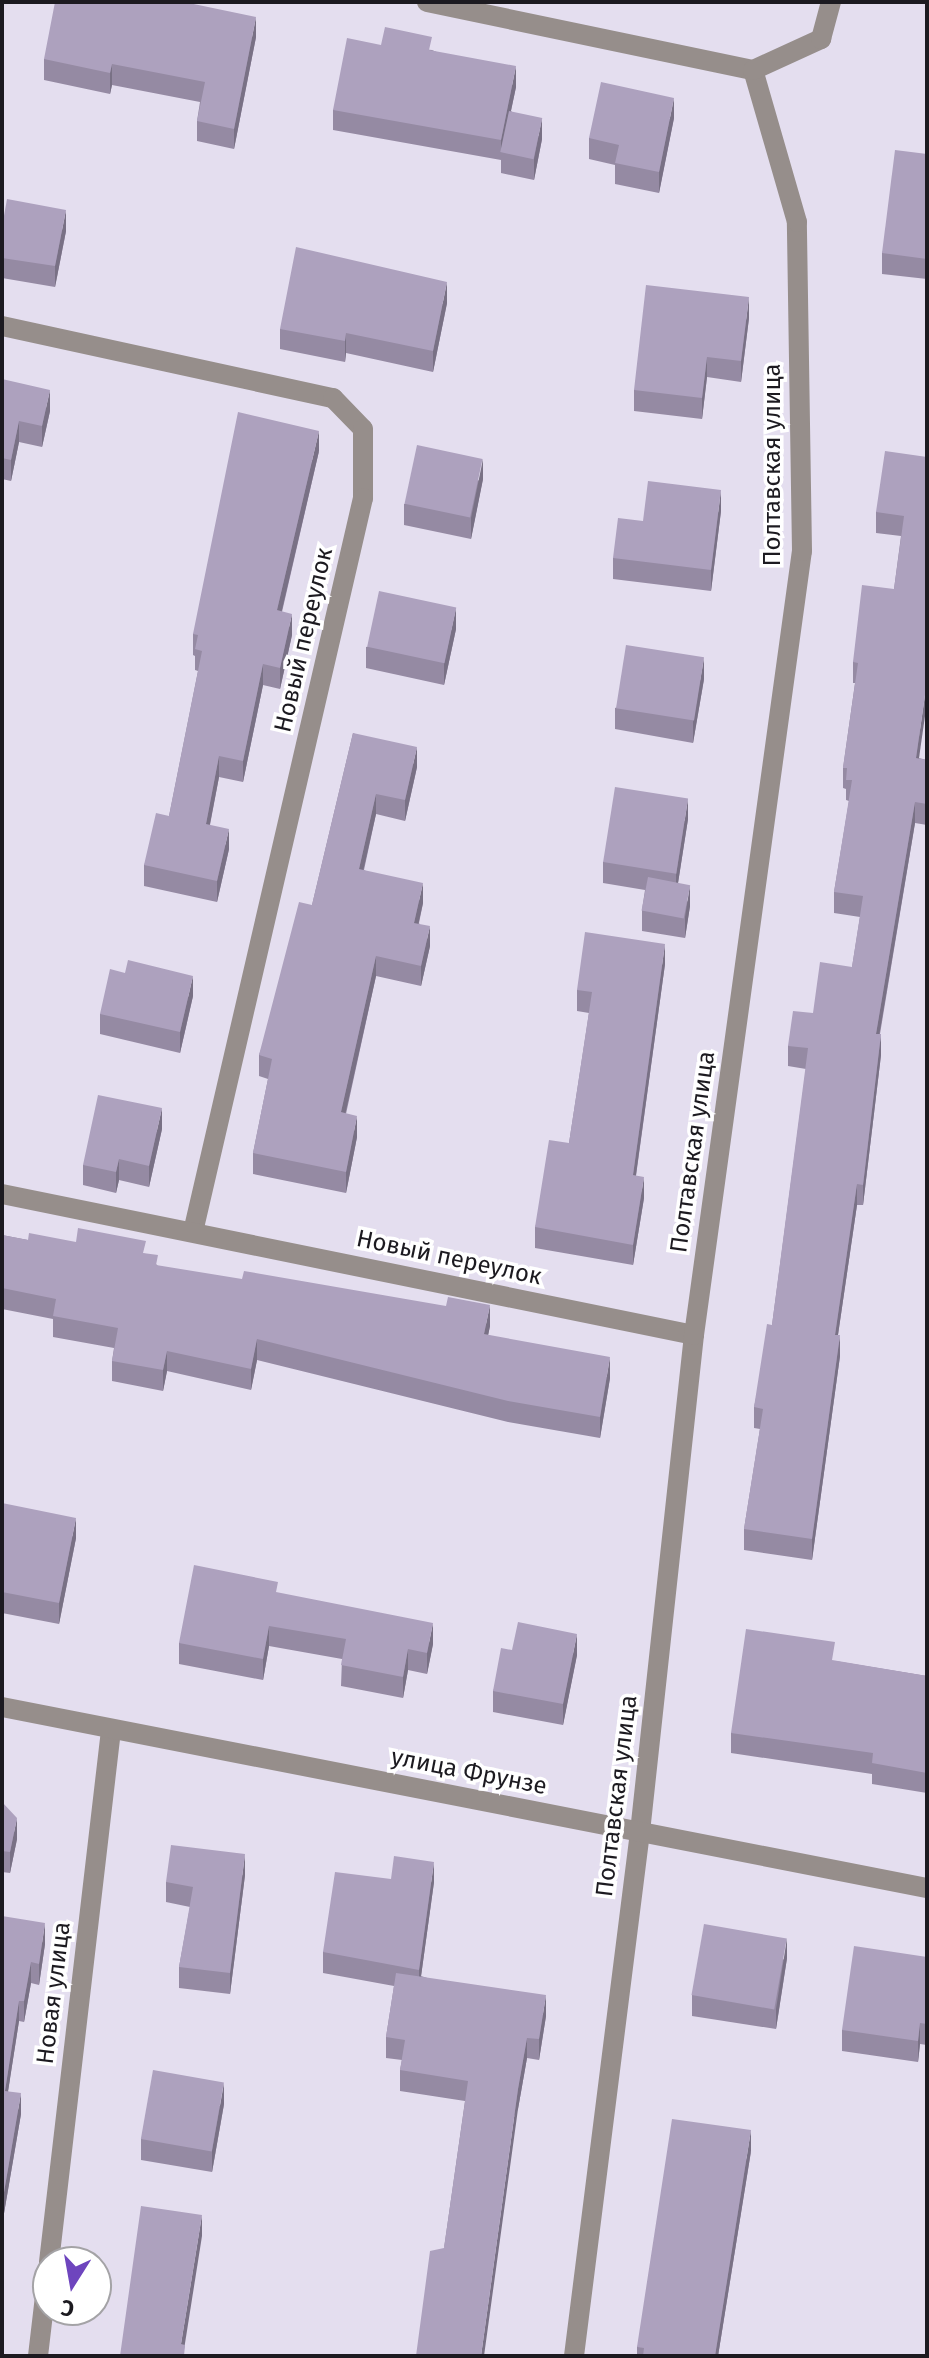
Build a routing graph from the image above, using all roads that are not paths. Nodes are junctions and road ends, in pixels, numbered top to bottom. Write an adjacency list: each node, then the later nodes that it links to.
1 (427, 2): 3 (street)
2 (831, 2): 3 (street)
3 (753, 70): 7 (street, Полтавская улица)
4 (2, 326): 6 (street, Новый переулок)
5 (2, 1194): 6 (street, Новый переулок)
6 (193, 1232): 7 (street, Новый переулок)
7 (694, 1335): 10 (street, Полтавская улица)
8 (2, 1707): 9 (street, улица Фрунзе)
9 (111, 1730): 10 (street, улица Фрунзе); 12 (street, Новая улица)
10 (640, 1832): 11 (street, улица Фрунзе); 15 (street, Полтавская улица)
11 (927, 1888)
12 (51, 2246)
13 (42, 2326): 14 (street)
14 (38, 2356)
15 (574, 2356)

